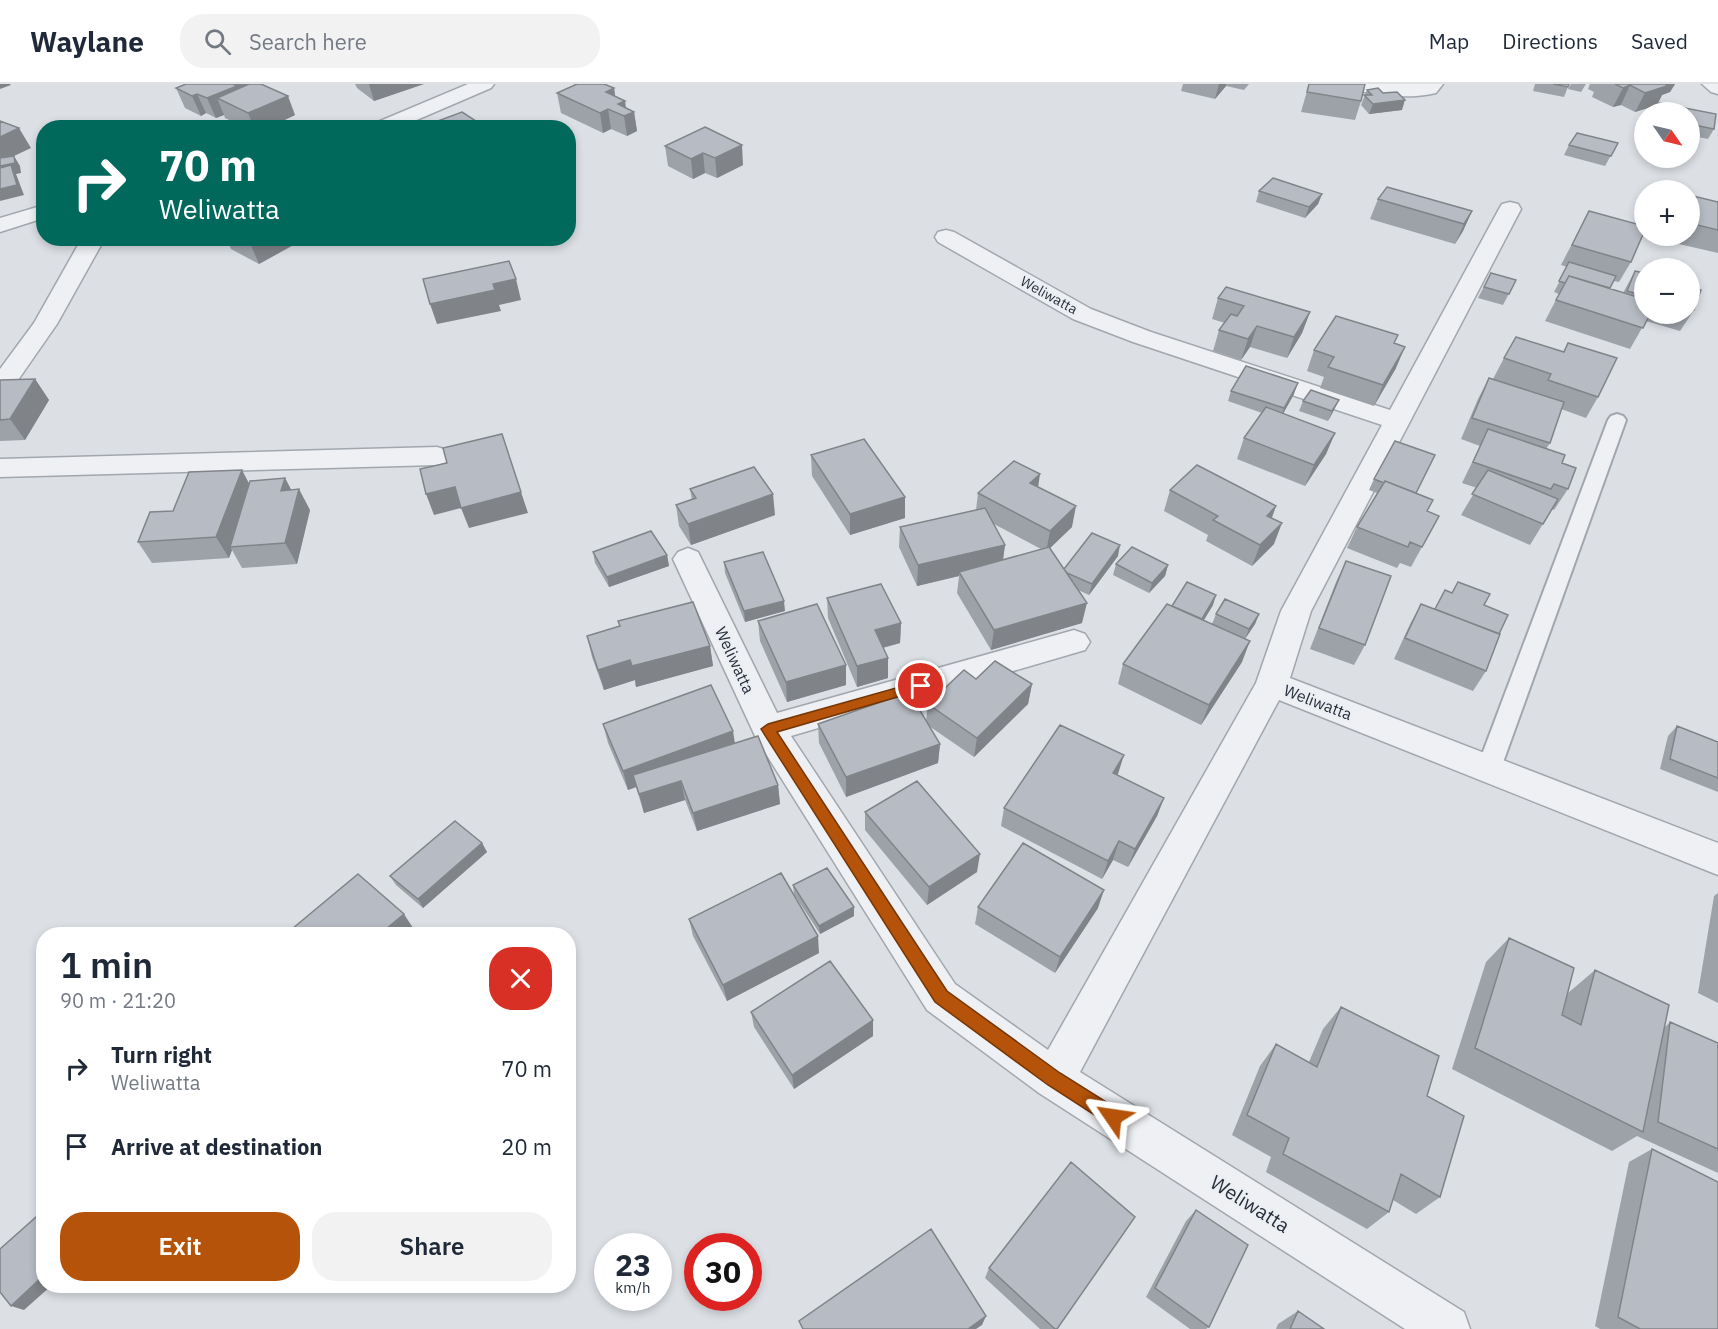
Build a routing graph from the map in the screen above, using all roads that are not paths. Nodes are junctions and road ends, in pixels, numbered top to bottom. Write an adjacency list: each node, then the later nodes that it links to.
1 (484, 84): 6 (street)
2 (1354, 84): 3 (street)
3 (1433, 84)
4 (1712, 84): 5 (street)
5 (1718, 88)
6 (399, 120)
7 (1510, 209): 14 (street)
8 (36, 214): 9 (street)
9 (0, 225)
10 (946, 237): 14 (street, Weliwatta)
11 (89, 246): 12 (street)
12 (0, 387)
13 (1617, 420): 21 (lane)
14 (1397, 421): 19 (street)
15 (437, 456): 16 (street)
16 (0, 468)
17 (688, 558): 20 (street, Weliwatta)
18 (1074, 642): 20 (street)
19 (1272, 684): 21 (street, Weliwatta); 23 (street, Weliwatta)
20 (768, 729): 23 (street, Weliwatta)
21 (1490, 768): 22 (street, Weliwatta)
22 (1718, 859)
23 (1054, 1079): 24 (street, Weliwatta)
24 (1447, 1329)

